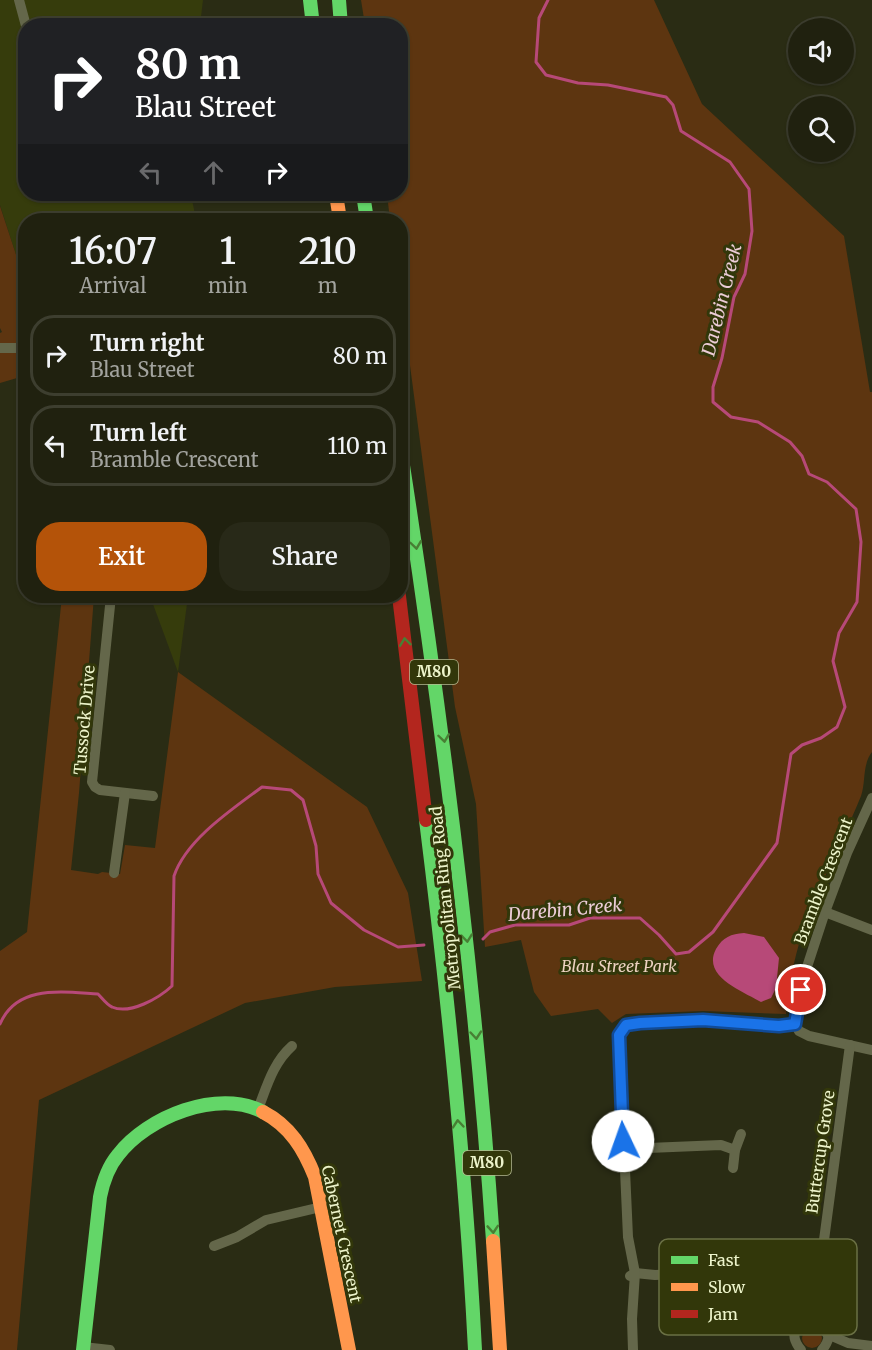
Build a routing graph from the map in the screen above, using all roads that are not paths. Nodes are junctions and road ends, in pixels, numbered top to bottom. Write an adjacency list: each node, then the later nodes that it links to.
1 (19, 0): 4 (street)
2 (310, 0): 5 (main road)
3 (339, 0): 6 (main road)
4 (24, 18)
5 (312, 18)
6 (340, 18)
7 (0, 348): 8 (street)
8 (18, 348)
9 (408, 500): 40 (main road, Metropolitan Ring Road / M80, one-way to 40)
10 (110, 603): 12 (street, Tussock Drive)
11 (400, 603): 39 (main road, Metropolitan Ring Road / M80, one-way to 11)
12 (125, 793): 13 (street, Tussock Drive); 15 (street)
13 (153, 796)
14 (871, 803): 16 (street, Bramble Crescent)
15 (114, 873)
16 (825, 912): 17 (street); 18 (street, Bramble Crescent)
17 (872, 930)
18 (795, 1024): 19 (street); 24 (street)
19 (850, 1045): 21 (street); 28 (street, Buttercup Grove)
20 (292, 1046): 22 (street)
21 (872, 1050)
22 (258, 1109): 27 (main road, Cabernet Crescent); 35 (main road, Cabernet Crescent)
23 (741, 1134): 25 (street)
24 (624, 1149): 25 (street); 31 (street)
25 (735, 1150): 26 (street)
26 (733, 1168)
27 (321, 1207): 29 (street); 38 (main road, Cabernet Crescent)
28 (824, 1239)
29 (214, 1246)
30 (659, 1275): 31 (street)
31 (633, 1276): 41 (street)
32 (834, 1335): 33 (street)
33 (848, 1343): 34 (street); 36 (street)
34 (872, 1346)
35 (83, 1349): 37 (street)
36 (824, 1349)
37 (111, 1350)
38 (349, 1350)
39 (475, 1350)
40 (500, 1350)
41 (633, 1350)

